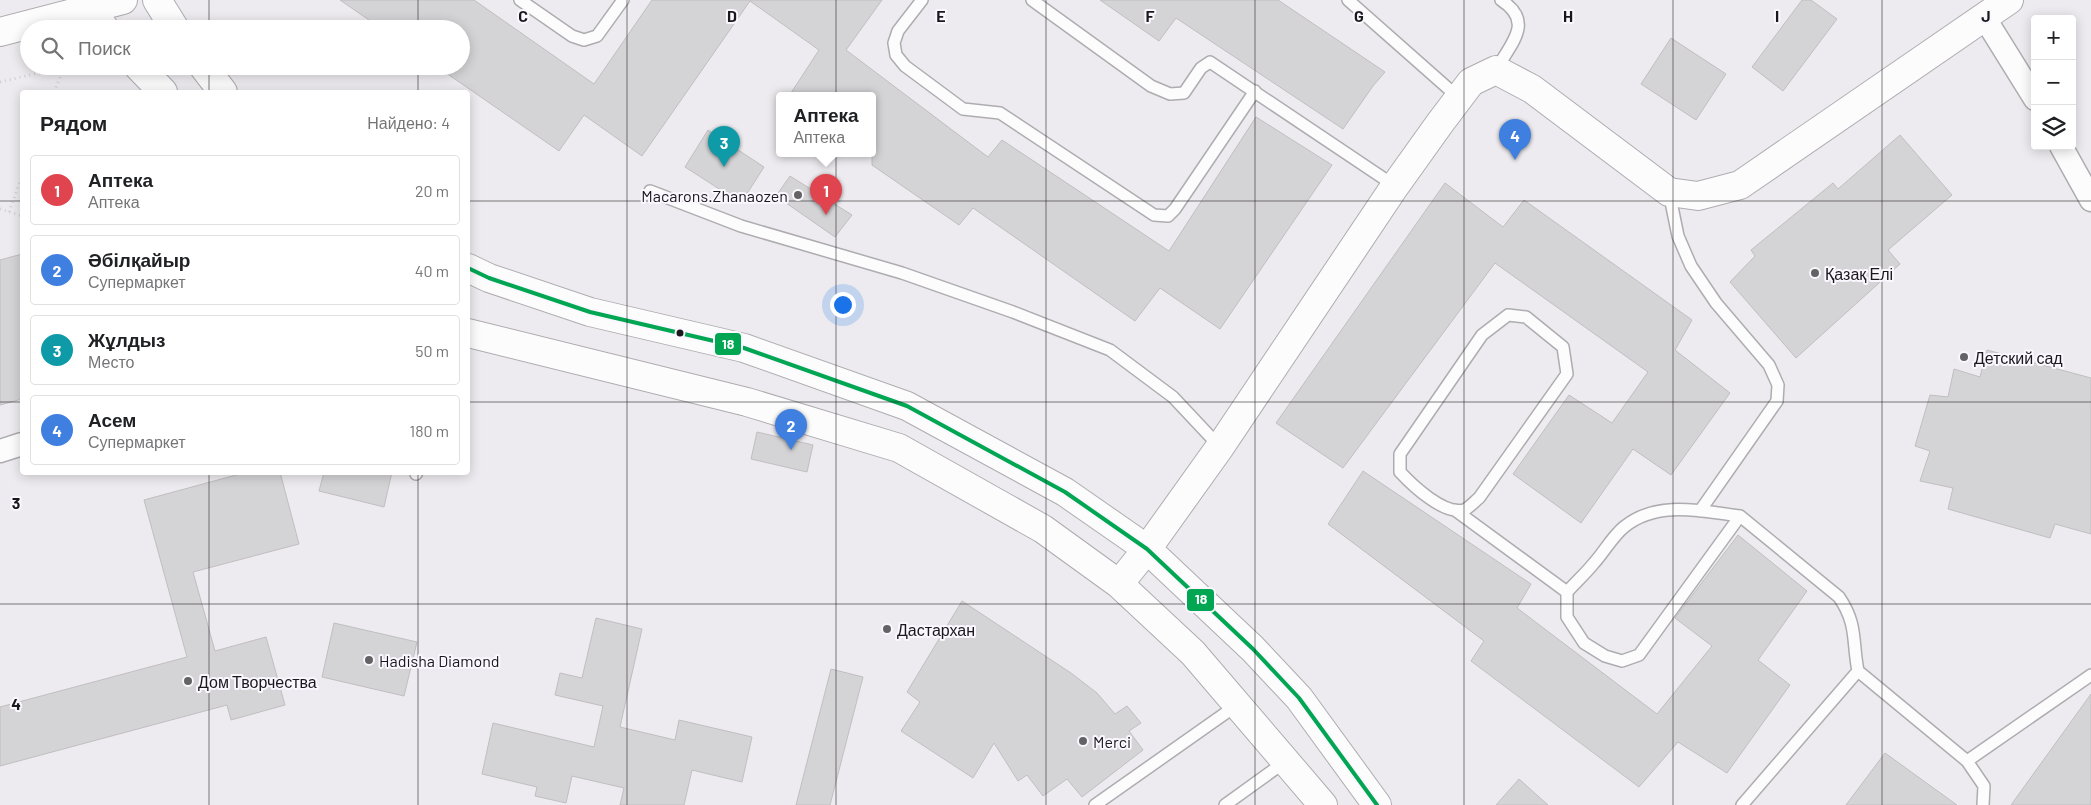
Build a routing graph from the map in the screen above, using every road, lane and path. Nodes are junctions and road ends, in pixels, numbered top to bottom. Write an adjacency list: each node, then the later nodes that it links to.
1 (123, 0): 10 (street)
2 (157, 0): 13 (street)
3 (520, 0): 4 (lane)
4 (623, 0)
5 (922, 0): 25 (lane)
6 (1032, 0): 25 (lane)
7 (1348, 0): 27 (lane)
8 (1501, 0): 16 (lane)
9 (2009, 0): 11 (street)
10 (93, 13): 12 (street)
11 (1984, 17): 26 (street); 32 (street)
12 (59, 20)
13 (169, 20)
14 (20, 28): 15 (street)
15 (0, 32)
16 (1496, 70): 27 (street); 32 (street)
17 (32, 75): 21 (path)
18 (61, 75): 22 (path)
19 (147, 75): 23 (street)
20 (210, 75): 24 (street)
21 (0, 82)
22 (55, 90)
23 (161, 90)
24 (221, 90)
25 (1255, 92): 30 (lane)
26 (2031, 93)
27 (1459, 98): 30 (street)
28 (2063, 150): 33 (street)
29 (20, 182): 35 (path)
30 (1395, 186): 40 (street)
31 (650, 191): 40 (lane)
32 (1669, 192): 43 (lane)
33 (2091, 200)
34 (0, 209): 35 (path)
35 (9, 212): 36 (path)
36 (20, 215)
37 (470, 269): 45 (street)
38 (470, 333): 46 (street)
39 (20, 445): 41 (street)
40 (1220, 447): 45 (street)
41 (0, 451)
42 (1455, 510): 42 (lane); 47 (lane)
43 (1700, 511): 44 (lane); 47 (lane)
44 (1740, 516): 47 (lane); 48 (lane)
45 (1147, 549): 46 (street); 57 (street)
46 (1119, 584): 50 (street)
47 (1567, 592)
48 (1858, 671): 52 (lane); 58 (lane)
49 (2091, 675): 52 (lane)
50 (1237, 705): 51 (street); 54 (lane)
51 (1286, 761): 53 (lane); 56 (street)
52 (1967, 761): 59 (lane)
53 (1241, 800): 55 (lane)
54 (1095, 805)
55 (1225, 805)
56 (1323, 805)
57 (1376, 805)
58 (1742, 805)
59 (1983, 805)

